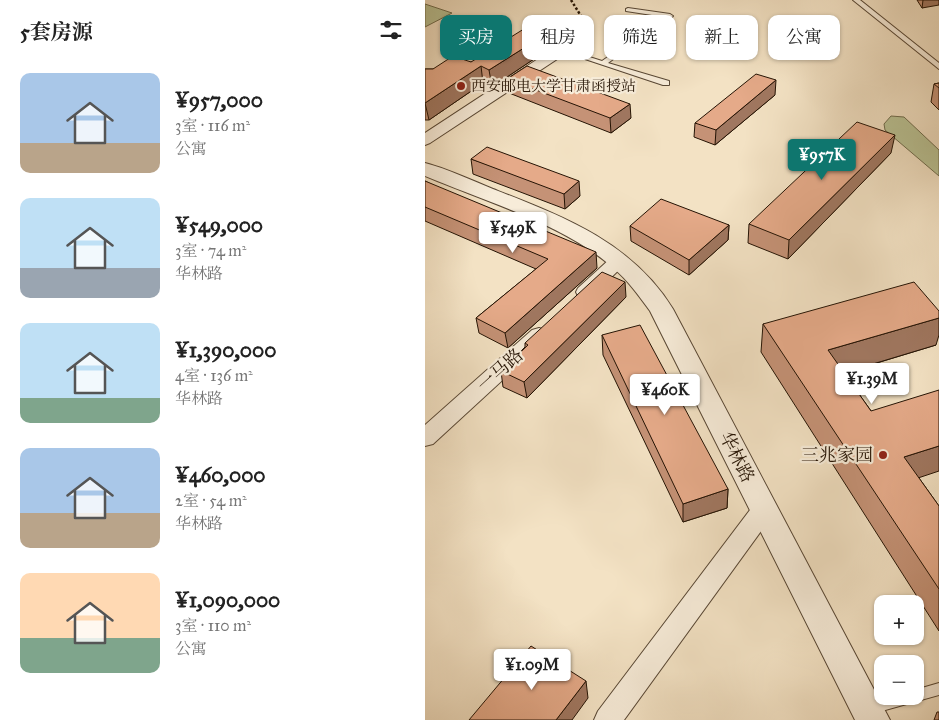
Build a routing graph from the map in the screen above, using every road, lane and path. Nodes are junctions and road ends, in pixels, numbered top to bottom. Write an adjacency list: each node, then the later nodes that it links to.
1 (571, 0): 4 (path)
2 (856, 0): 8 (lane)
3 (628, 10): 7 (lane)
4 (580, 15)
5 (546, 60): 10 (street)
6 (593, 60): 7 (lane)
7 (603, 63): 9 (lane)
8 (939, 68)
9 (666, 83)
10 (425, 140)
11 (425, 169): 12 (street, 华林路)
12 (618, 261): 13 (street); 16 (street, 华林路)
13 (575, 302)
14 (553, 322): 15 (street, 一马路)
15 (425, 438)
16 (764, 509): 20 (street, 华林路); 21 (street)
17 (939, 690): 18 (lane)
18 (924, 694)
19 (894, 705): 20 (lane)
20 (870, 715)
21 (608, 720)

